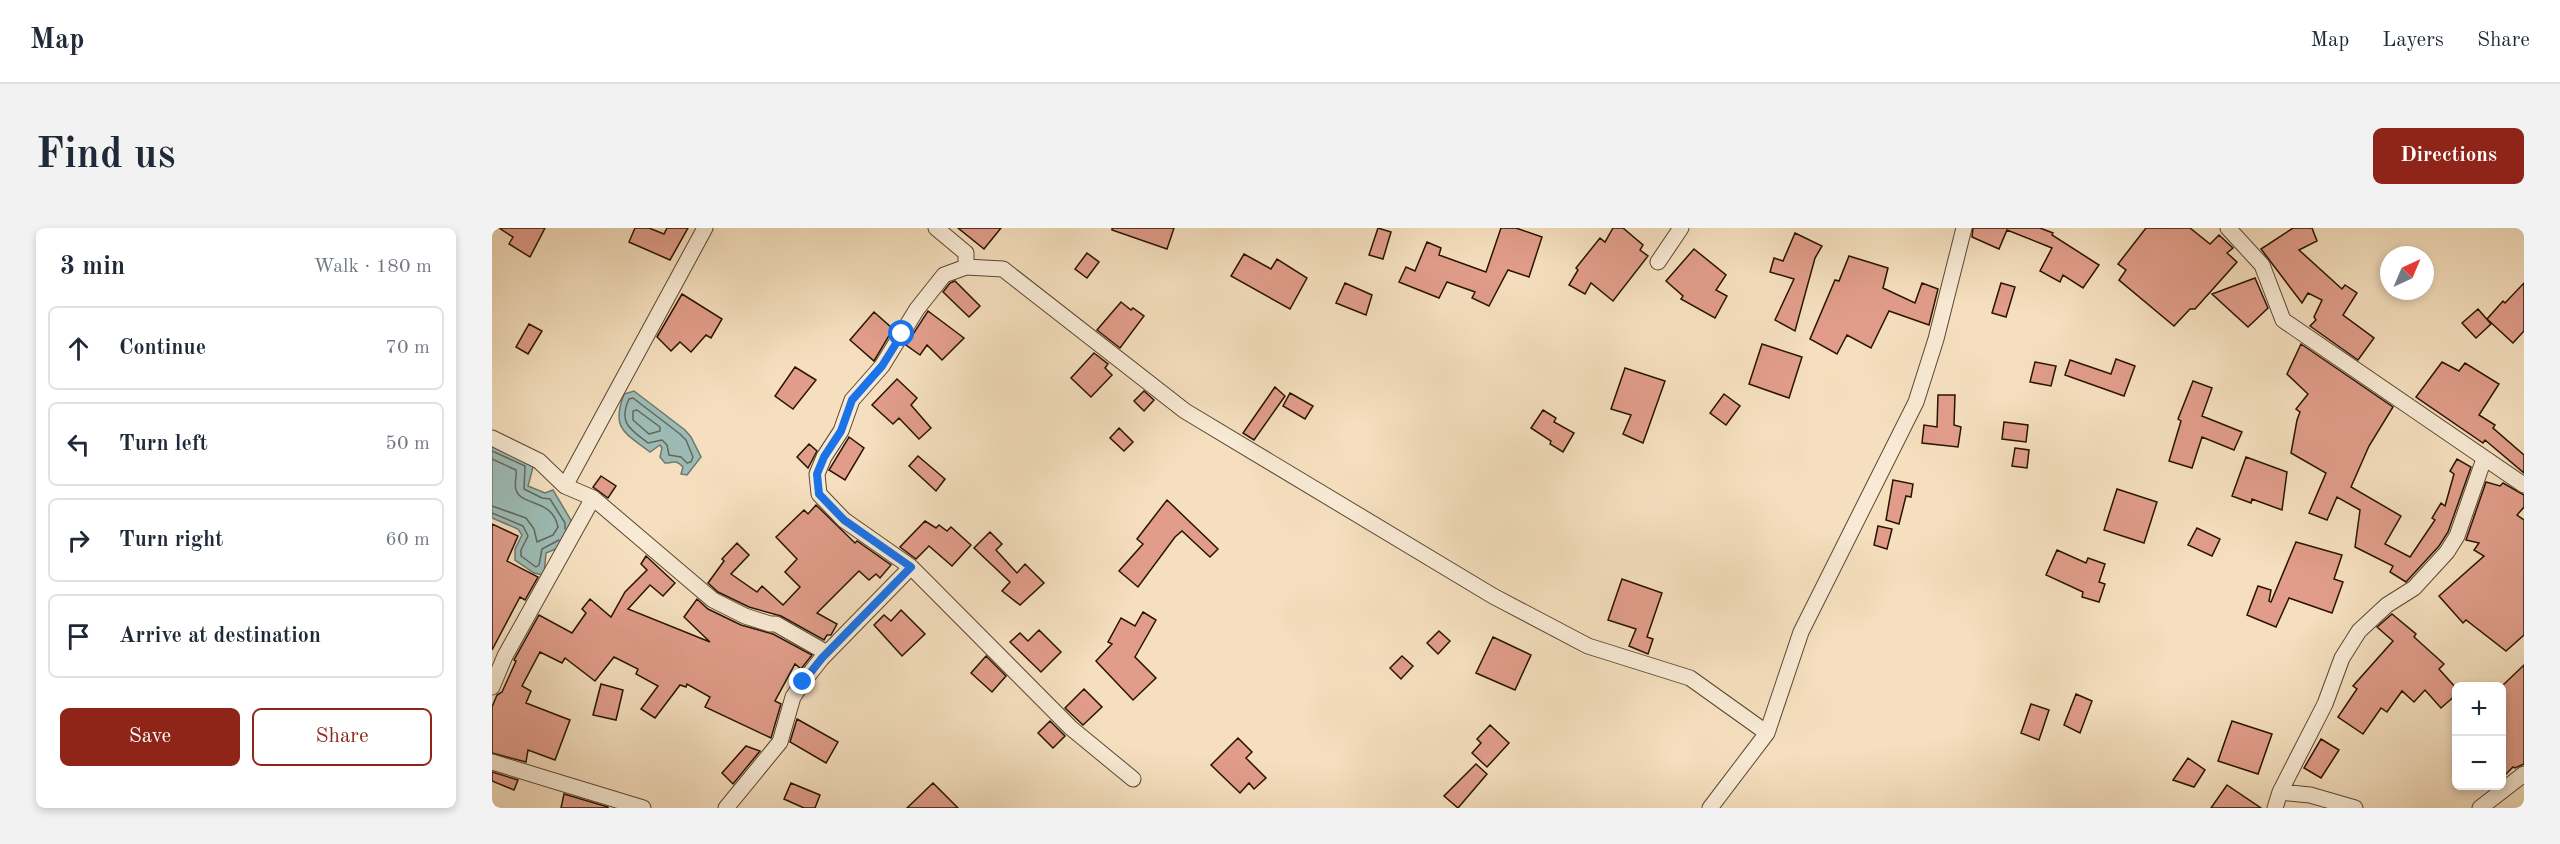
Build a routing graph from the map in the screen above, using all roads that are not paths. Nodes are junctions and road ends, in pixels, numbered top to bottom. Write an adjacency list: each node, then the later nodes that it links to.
1 (705, 228): 11 (street)
2 (936, 228): 7 (street)
3 (1681, 228): 6 (street)
4 (1964, 228): 16 (street)
5 (2229, 228): 9 (street)
6 (1658, 262)
7 (966, 267): 13 (street); 16 (street)
8 (492, 438): 11 (street)
9 (2484, 459): 10 (street); 20 (street)
10 (2524, 485)
11 (565, 486): 12 (street)
12 (593, 498): 14 (street); 15 (street)
13 (911, 567): 14 (street); 19 (street)
14 (827, 653): 22 (street)
15 (492, 687)
16 (1767, 733): 23 (street)
17 (492, 762): 21 (street)
18 (2524, 774): 26 (street)
19 (1134, 779)
20 (2280, 792): 24 (street); 25 (street)
21 (643, 808)
22 (726, 808)
23 (1710, 808)
24 (2274, 808)
25 (2355, 808)
26 (2480, 808)

